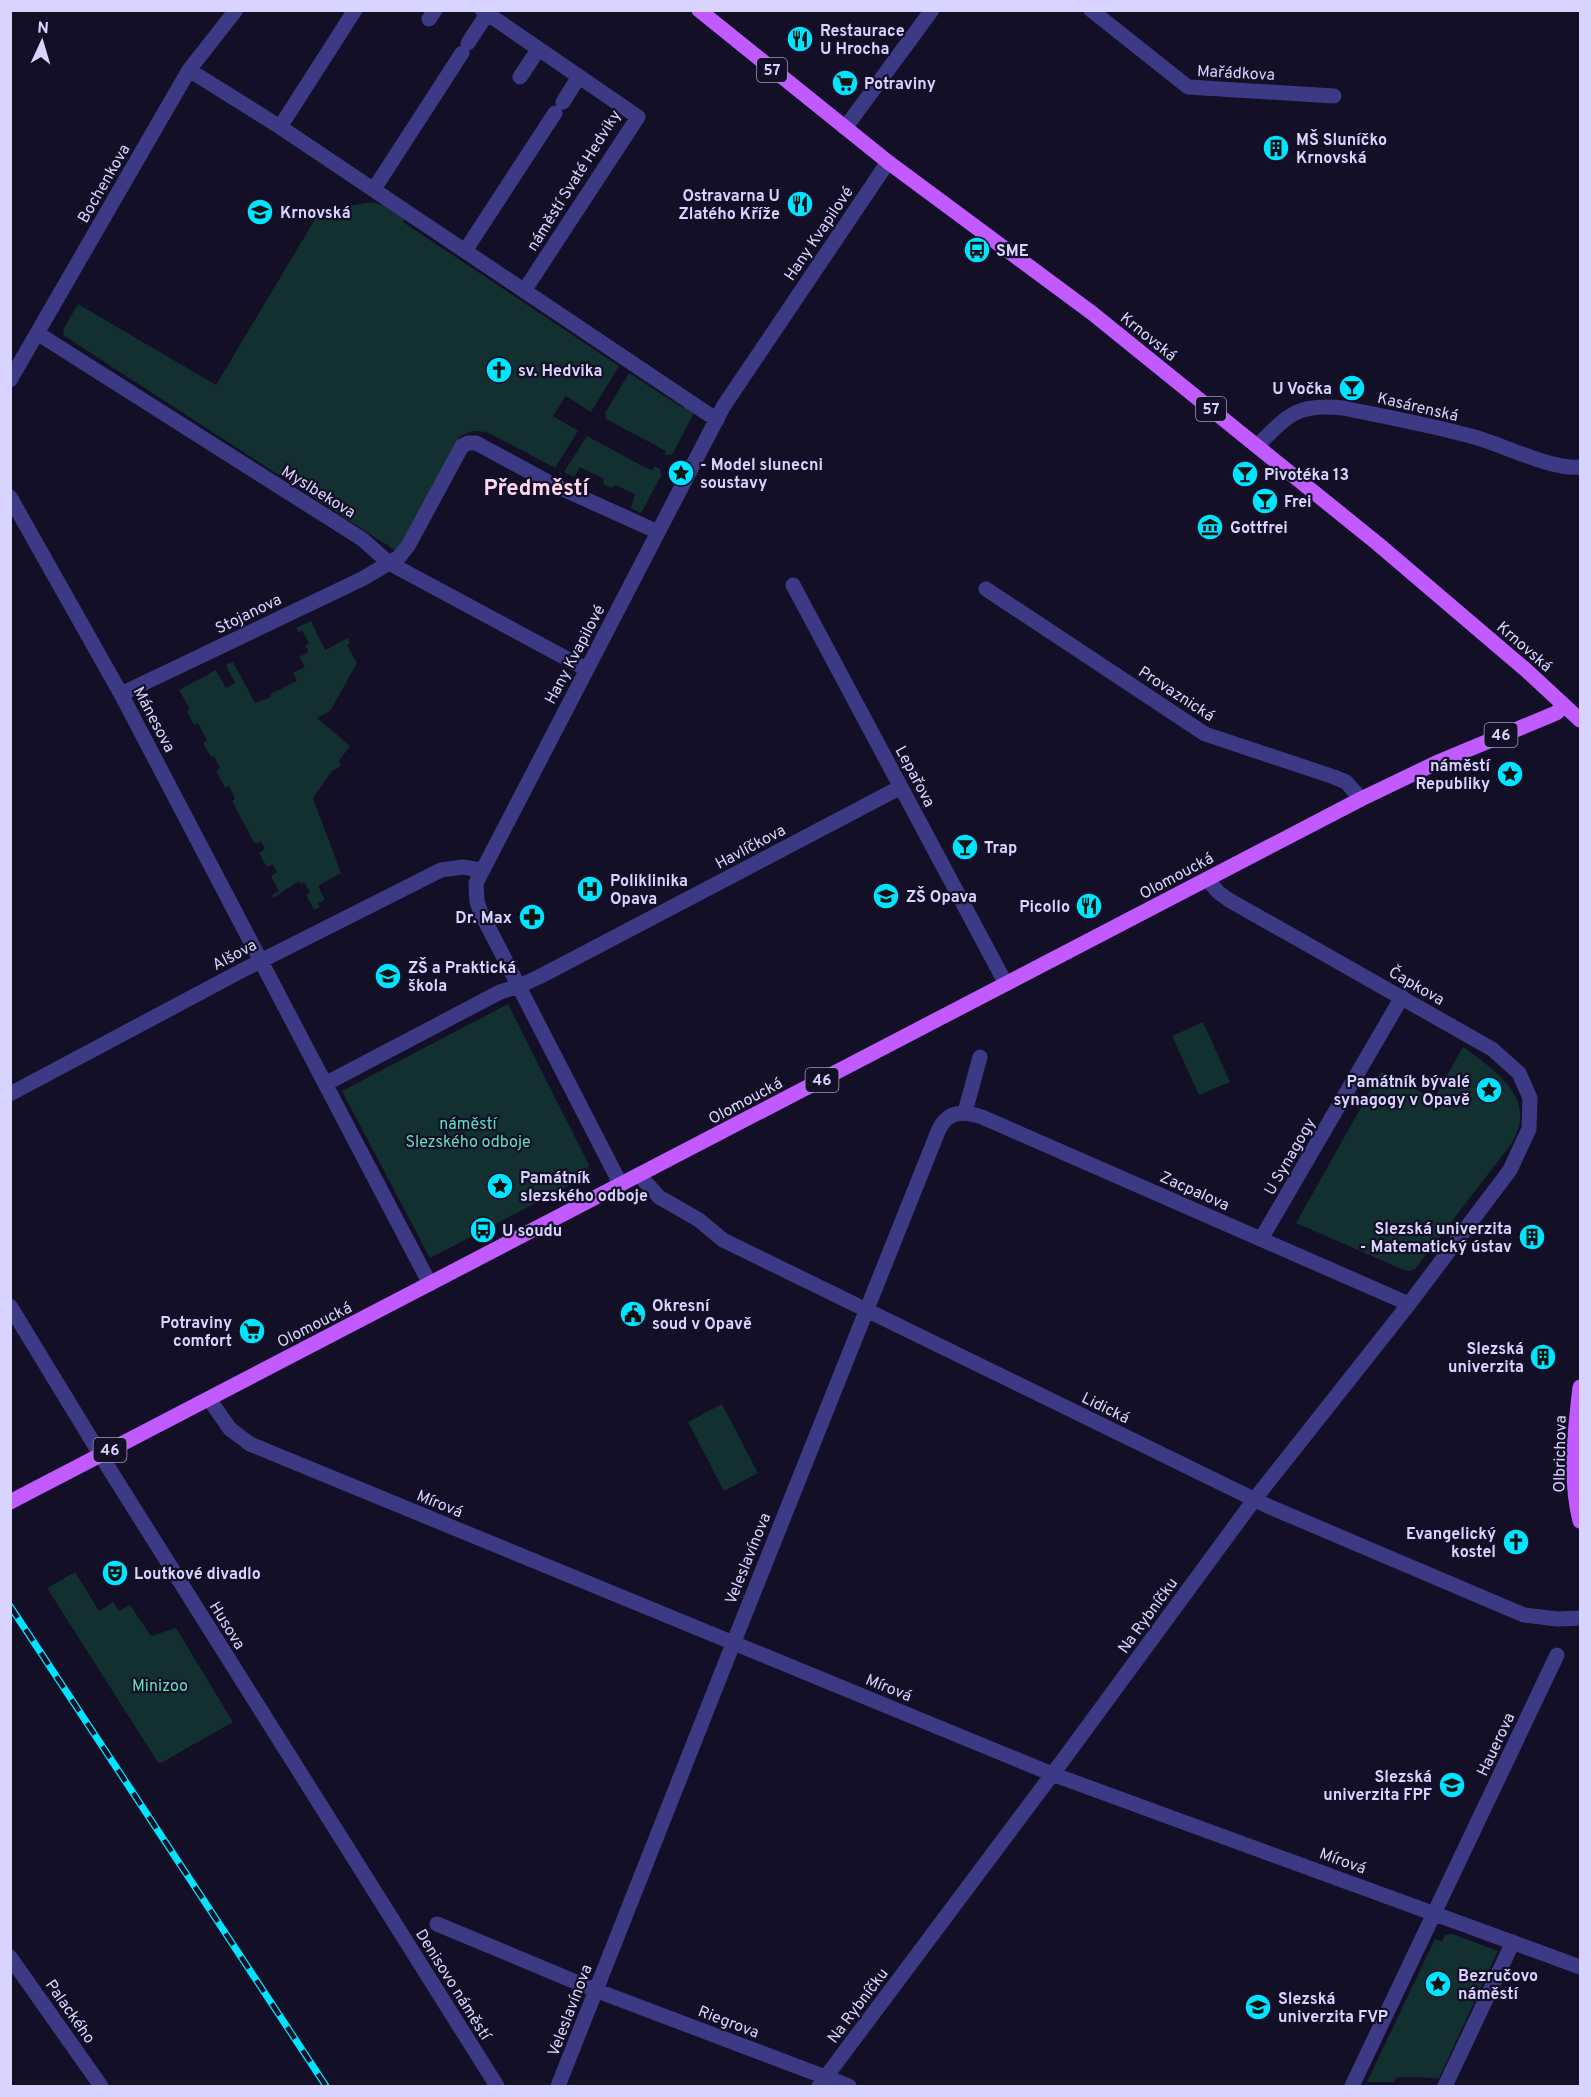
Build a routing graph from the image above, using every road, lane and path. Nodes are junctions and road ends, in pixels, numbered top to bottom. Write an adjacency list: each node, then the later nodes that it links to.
1 (236, 10): 8 (street, Bochenkova)
2 (356, 10): 12 (street)
3 (699, 10): 13 (main road, Krnovská / 57)
4 (932, 10): 13 (street)
5 (1090, 10): 11 (street, Mařádkova)
6 (485, 12): 7 (street, náměstí Svaté Hedviky); 15 (street, náměstí Svaté Hedviky)
7 (538, 50): 9 (street); 10 (street, náměstí Svaté Hedviky)
8 (189, 70): 12 (street); 18 (street, Bochenkova)
9 (520, 77)
10 (578, 78): 16 (street); 17 (street, náměstí Svaté Hedviky)
11 (1334, 96)
12 (280, 127): 15 (street)
13 (845, 128): 14 (main road, Krnovská / 57)
14 (888, 162): 20 (street, Hany Kvapilové); 21 (main road, Krnovská / 57)
15 (374, 189): 16 (street)
16 (465, 251): 17 (street)
17 (524, 291): 20 (street)
18 (38, 333): 19 (street, Bochenkova); 25 (street, Myslbekova)
19 (10, 380)
20 (717, 420): 24 (street, Hany Kvapilové)
21 (1257, 446): 22 (street, Kasárenská); 30 (main road, Krnovská / 57)
22 (1581, 467)
23 (10, 497): 29 (street, Mánesova)
24 (658, 532): 25 (street); 28 (street, Hany Kvapilové)
25 (389, 563): 28 (street, Myslbekova); 29 (street, Stojanova)
26 (793, 585): 32 (street, Lepařova)
27 (986, 589): 33 (street, Provaznická)
28 (586, 669): 34 (street, Hany Kvapilové)
29 (121, 694): 36 (street, Mánesova)
30 (1564, 706): 31 (main road); 33 (main road, Olomoucká / 46)
31 (1581, 720)
32 (901, 787): 37 (street, Lepařova); 38 (street, Havlíčkova)
33 (1361, 799): 35 (main road, Olomoucká / 46)
34 (481, 870): 36 (street, Alšova); 38 (street, Hany Kvapilové)
35 (1207, 879): 37 (main road, Olomoucká / 46); 39 (street, Čapkova)
36 (261, 961): 41 (street); 42 (street, Alšova)
37 (1006, 984): 45 (main road, Olomoucká / 46)
38 (519, 986): 41 (street, Havlíčkova); 46 (street, Hany Kvapilové)
39 (1402, 998): 44 (street, Čapkova); 47 (street, U Synagogy)
40 (980, 1057): 43 (street)
41 (325, 1084): 48 (street)
42 (10, 1094)
43 (965, 1112): 47 (street, Zacpalova); 51 (street, Veleslavínova)
44 (1510, 1170): 49 (street, Na Rybníčku)
45 (639, 1175): 46 (main road, Olomoucká / 46); 51 (street, Lidická)
46 (621, 1185): 48 (main road, Olomoucká / 46)
47 (1261, 1239): 49 (street, Zacpalova)
48 (430, 1284): 53 (main road, Olomoucká / 46)
49 (1409, 1304): 55 (street, Na Rybníčku)
50 (10, 1306): 54 (street, Husova)
51 (867, 1310): 55 (street, Lidická); 59 (street, Veleslavínova)
52 (1581, 1387): 57 (main road, Olbrichova)
53 (209, 1399): 54 (main road, Olomoucká / 46); 59 (street, Mírová)
54 (101, 1455): 56 (main road, Olomoucká / 46); 62 (street, Husova)
55 (1254, 1500): 58 (street, Lidická); 61 (street, Na Rybníčku)
56 (10, 1502)
57 (1581, 1521)
58 (1581, 1618)
59 (733, 1643): 61 (street, Mírová); 69 (street, Veleslavínova)
60 (1557, 1655): 63 (street, Hauerova)
61 (1052, 1774): 63 (street, Mírová); 70 (street, Na Rybníčku)
62 (380, 1900): 72 (street, Denisovo náměstí)
63 (1436, 1913): 65 (street, Mírová); 75 (street)
64 (437, 1924): 69 (street, Riegrova)
65 (1513, 1942): 67 (street, Mírová); 76 (street)
66 (10, 1957): 68 (street, Palackého)
67 (1581, 1967)
68 (15, 1973): 71 (street, Palackého)
69 (595, 1990): 70 (street, Riegrova); 73 (street, Veleslavínova)
70 (823, 2082): 74 (street, Riegrova)
71 (101, 2086)
72 (497, 2086)
73 (558, 2086)
74 (849, 2086)
75 (1352, 2086)
76 (1445, 2086)

